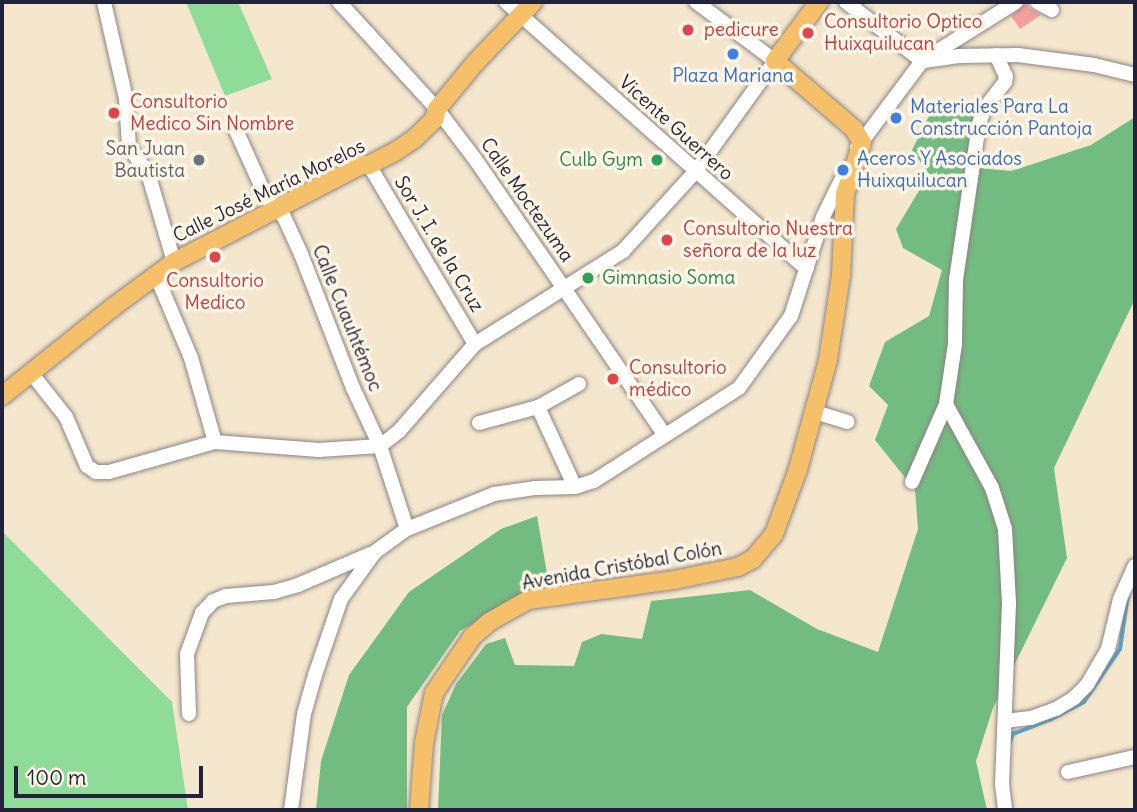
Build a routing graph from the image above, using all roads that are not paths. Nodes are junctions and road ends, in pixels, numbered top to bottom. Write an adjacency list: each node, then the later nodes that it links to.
1 (104, 2): 21 (street)
2 (339, 2): 15 (street, Calle Moctezuma)
3 (506, 2): 9 (street, Vicente Guerrero)
4 (696, 2): 12 (street)
5 (819, 2): 12 (main road)
6 (846, 2): 13 (street)
7 (1016, 2): 13 (street)
8 (1037, 2): 10 (street)
9 (527, 8): 15 (main road, Calle José María Morelos); 19 (street, Vicente Guerrero)
10 (1052, 10)
11 (996, 55): 13 (street); 14 (street); 29 (street)
12 (775, 61): 17 (main road); 19 (street)
13 (922, 61): 17 (street)
14 (1135, 75)
15 (437, 109): 18 (main road, Calle José María Morelos); 24 (street, Calle Moctezuma)
16 (235, 128): 20 (street, Calle Cuauhtémoc)
17 (862, 143): 22 (street); 31 (main road, Avenida Cristóbal Colón)
18 (369, 165): 20 (main road, Calle José María Morelos); 25 (street, Sor J. I. de la Cruz)
19 (695, 172): 22 (street, Vicente Guerrero); 24 (street)
20 (275, 208): 21 (main road, Calle José María Morelos); 36 (street, Calle Cuauhtémoc)
21 (174, 262): 23 (main road, Calle José María Morelos)
22 (807, 269): 34 (street)
23 (156, 275): 26 (main road, Calle José María Morelos); 35 (street)
24 (566, 289): 25 (street); 34 (street, Calle Moctezuma)
25 (475, 344): 36 (street)
26 (32, 374): 28 (main road, Calle José María Morelos); 35 (street)
27 (579, 384): 30 (street)
28 (2, 397)
29 (946, 404): 37 (street); 43 (street)
30 (538, 407): 33 (street); 38 (street)
31 (815, 412): 32 (street); 47 (main road, Avenida Cristóbal Colón)
32 (848, 422)
33 (479, 423)
34 (665, 435): 38 (street)
35 (215, 442): 36 (street)
36 (380, 446): 39 (street, Calle Cuauhtémoc)
37 (912, 482)
38 (575, 487): 39 (street)
39 (407, 529): 40 (street)
40 (375, 552): 42 (street); 46 (street)
41 (1135, 566): 43 (street)
42 (189, 714)
43 (1005, 721): 48 (street)
44 (1135, 757): 45 (street)
45 (1068, 772)
46 (291, 810)
47 (419, 810)
48 (1005, 810)

